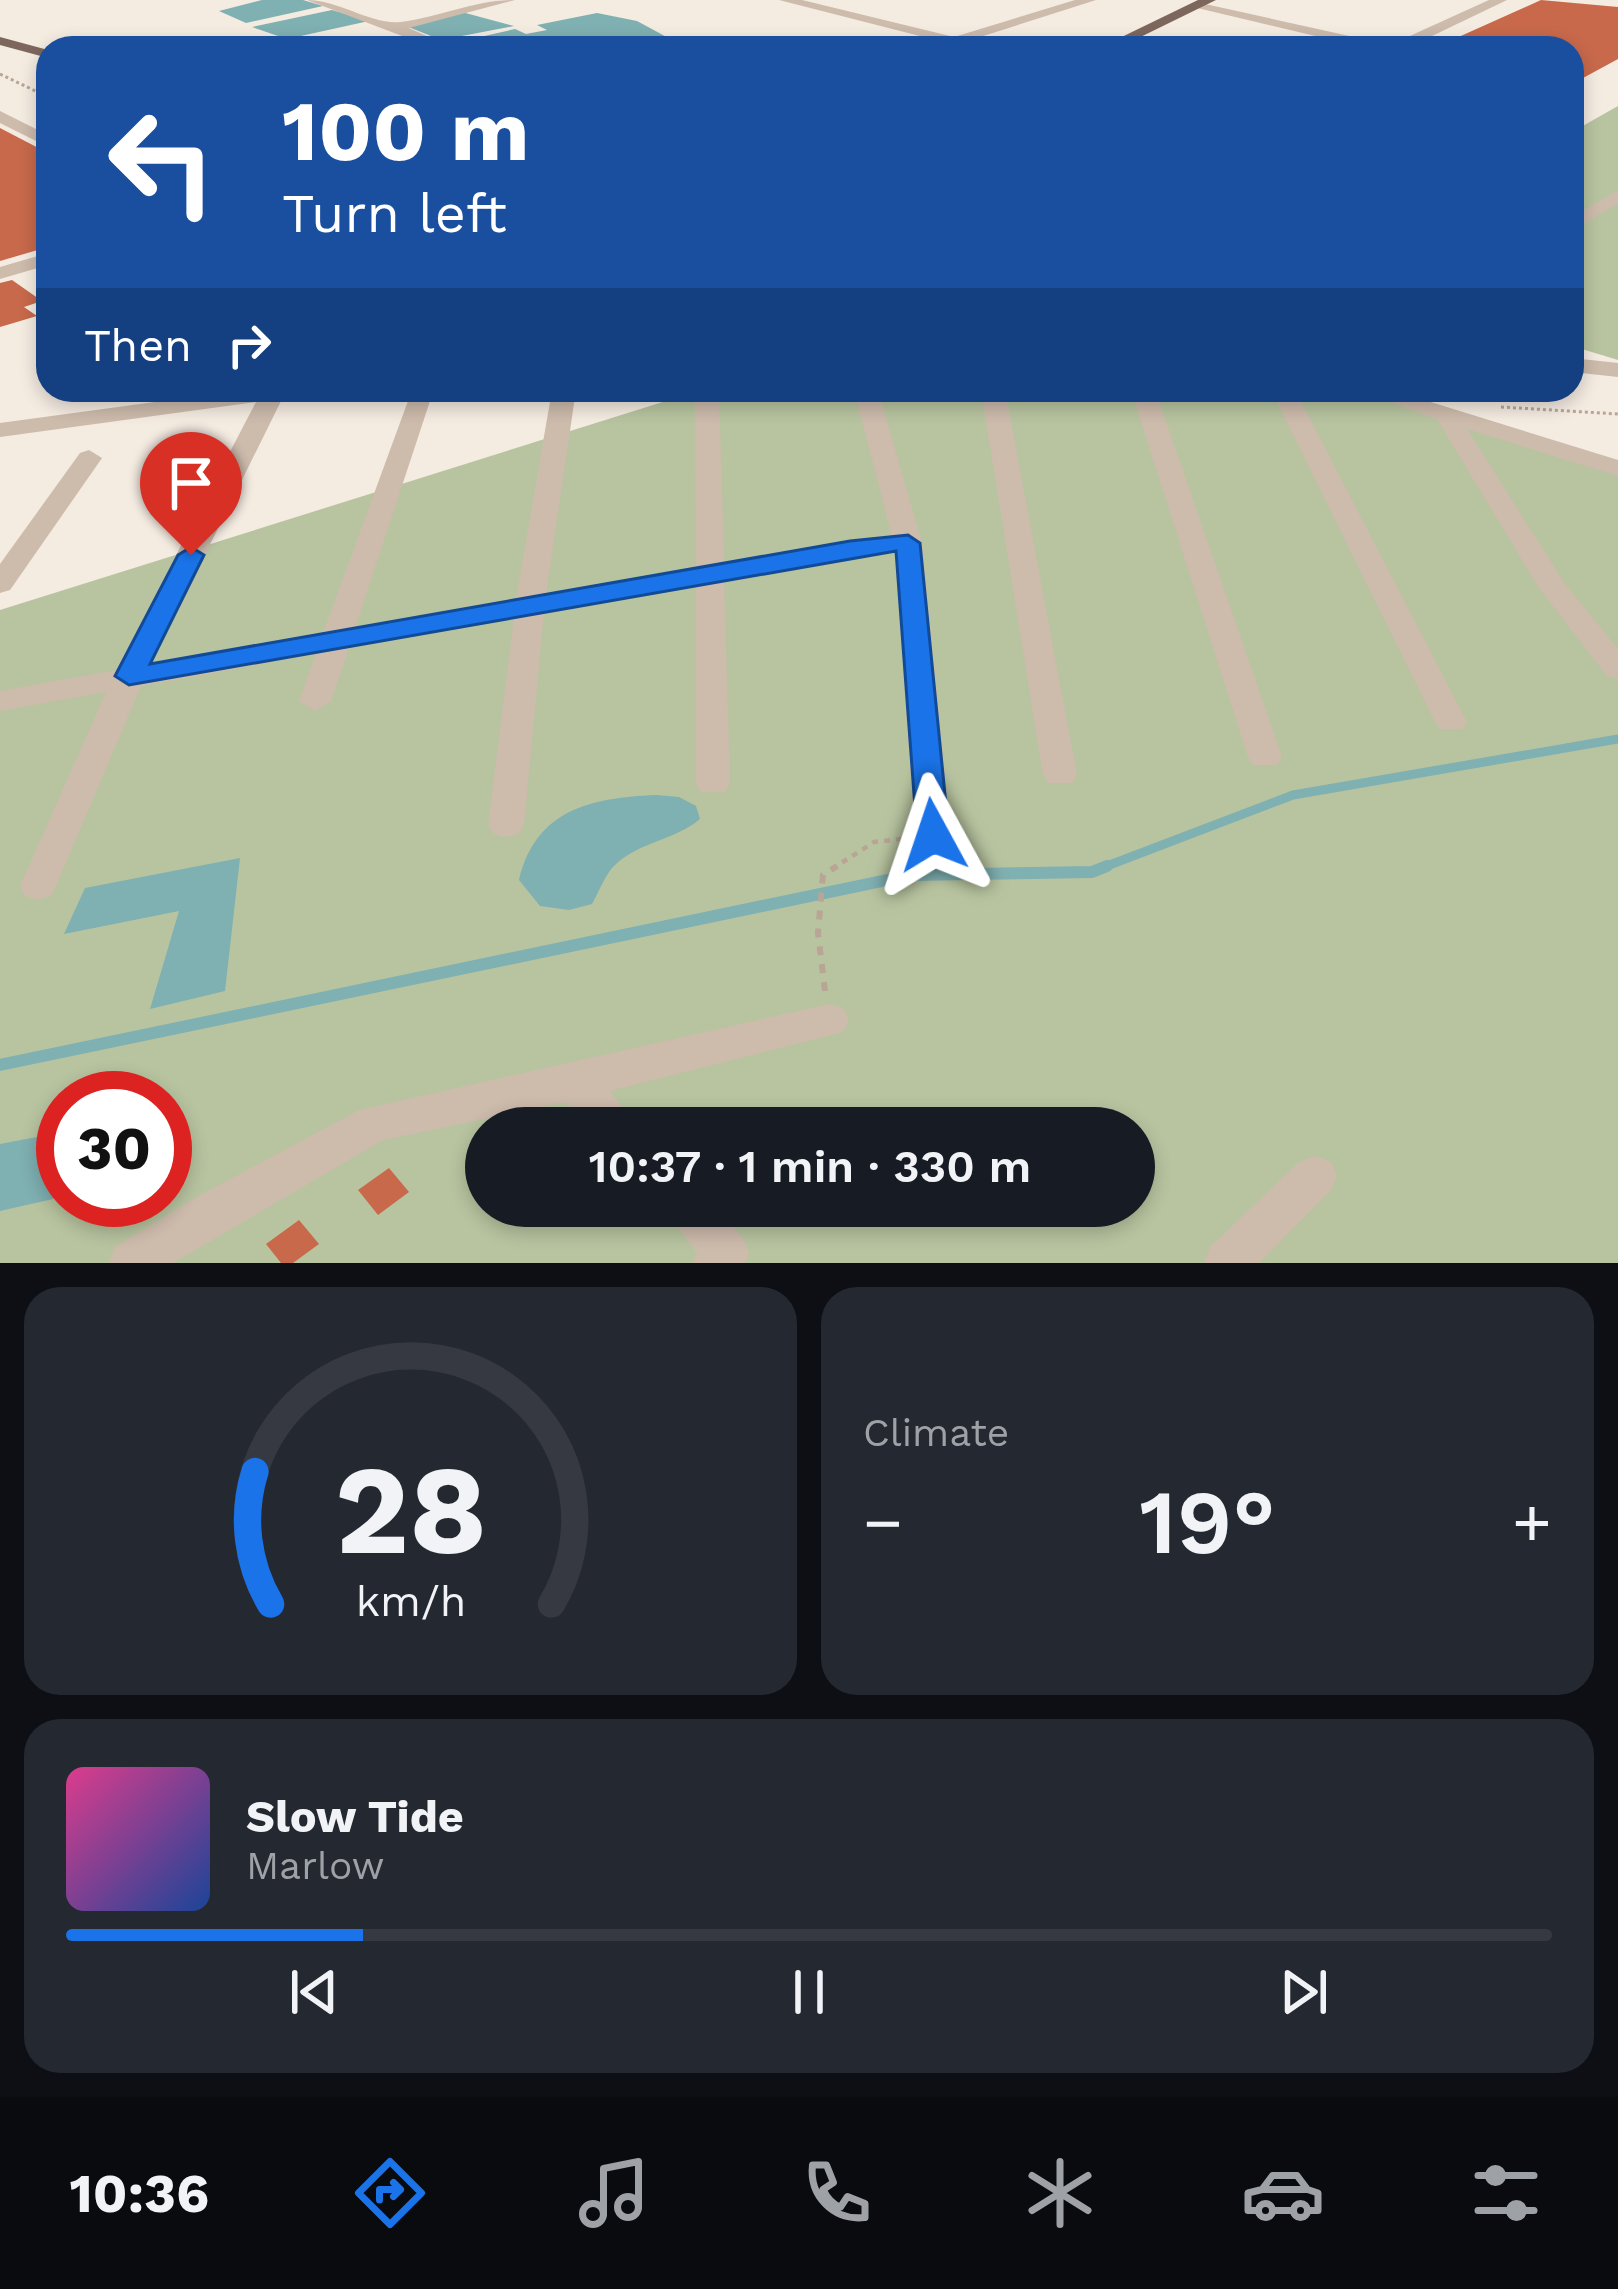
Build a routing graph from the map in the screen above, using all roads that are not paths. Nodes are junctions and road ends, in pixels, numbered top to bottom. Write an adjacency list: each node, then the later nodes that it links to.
1 (314, 0): 7 (street)
2 (508, 0): 7 (street)
3 (786, 0): 9 (street)
4 (1089, 0): 10 (street)
5 (1500, 0): 13 (street)
6 (1202, 3): 11 (main road); 12 (street)
7 (395, 27): 8 (street)
8 (417, 36)
9 (938, 36)
10 (968, 36)
11 (1132, 36)
12 (1336, 36)
13 (1421, 36)
14 (0, 40): 15 (main road)
15 (36, 50)
16 (0, 116): 17 (street)
17 (36, 136)
18 (1618, 195): 19 (street)
19 (1584, 217)
20 (36, 262): 21 (street)
21 (0, 273)
22 (1584, 366): 23 (street)
23 (1618, 370)
24 (209, 402): 35 (street)
25 (279, 402): 44 (street)
26 (421, 402): 42 (street)
27 (562, 402): 41 (street)
28 (707, 402): 39 (street)
29 (869, 402): 38 (street)
30 (994, 402): 49 (street)
31 (1147, 402): 48 (street)
32 (1289, 402): 47 (street)
33 (1404, 402): 34 (street)
34 (1447, 416): 37 (street); 43 (street)
35 (0, 430)
36 (89, 458): 40 (street)
37 (1618, 468)
38 (908, 543): 39 (street); 52 (street)
39 (709, 572): 41 (street); 50 (street)
40 (0, 584)
41 (530, 603): 42 (street); 51 (street)
42 (335, 638): 44 (street); 46 (street)
43 (1618, 669)
44 (129, 676): 45 (street); 53 (street)
45 (0, 701)
46 (315, 701)
47 (1450, 722)
48 (1265, 757)
49 (1060, 775)
50 (713, 784)
51 (506, 825)
52 (933, 835)
53 (38, 886)
54 (829, 1020): 55 (street)
55 (575, 1082): 56 (street); 59 (street)
56 (597, 1107)
57 (1315, 1176): 61 (street)
58 (703, 1227): 60 (street)
59 (132, 1263)
60 (716, 1263)
61 (1228, 1263)

